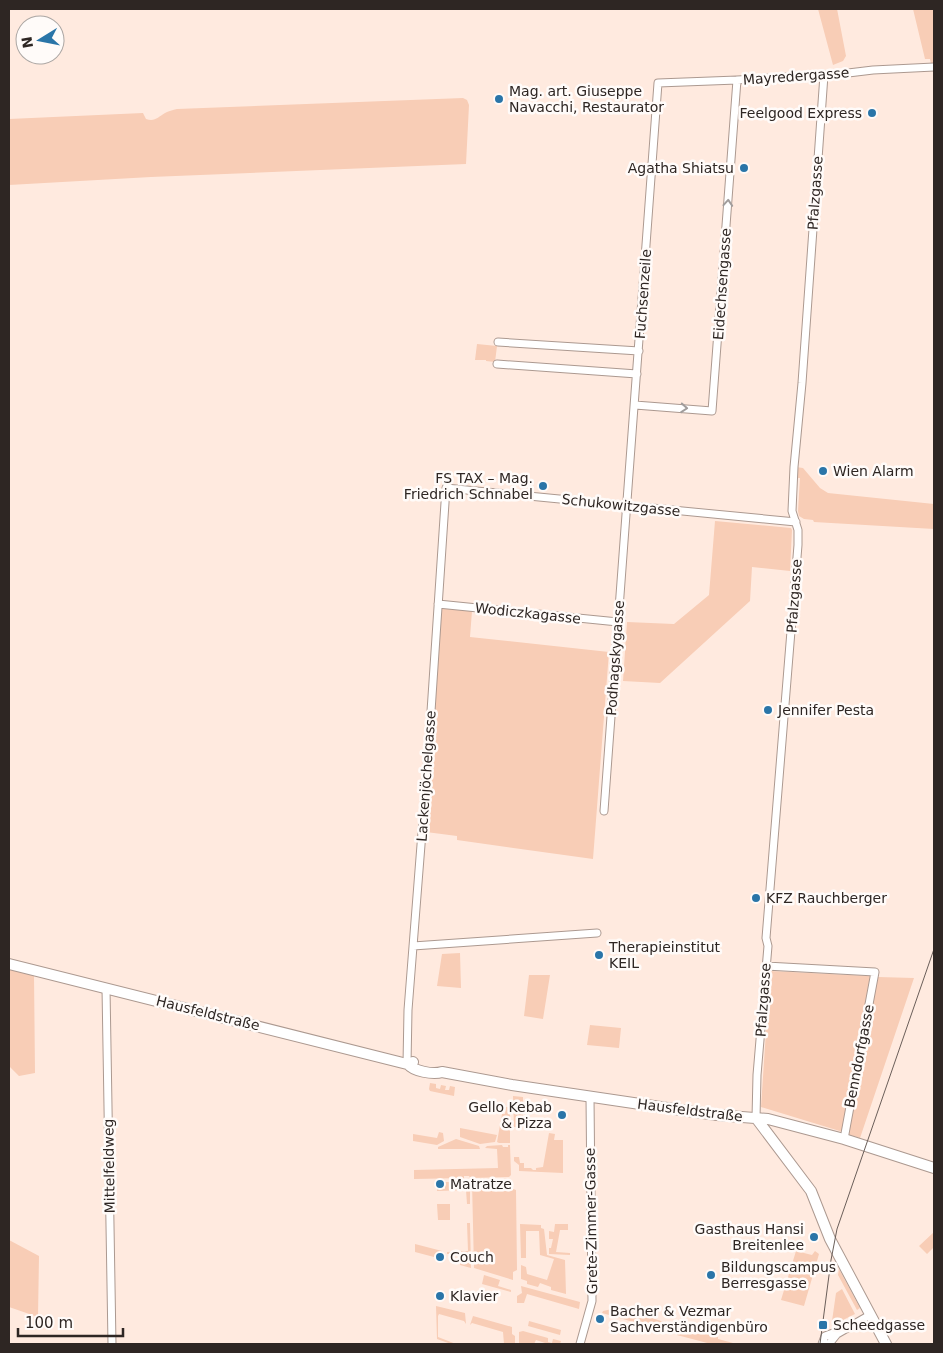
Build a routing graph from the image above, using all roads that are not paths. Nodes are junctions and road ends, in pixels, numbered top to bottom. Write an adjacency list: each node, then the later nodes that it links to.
1 (934, 67): 2 (street, Mayredergasse)
2 (824, 75): 3 (street, Mayredergasse); 12 (street, Pfalzgasse)
3 (737, 80): 4 (street, Mayredergasse); 9 (street, Eidechsengasse, one-way to 3)
4 (658, 83): 6 (street, Fuchsenzeile)
5 (498, 342): 6 (street)
6 (639, 351): 8 (street, Fuchsenzeile)
7 (497, 364): 8 (street)
8 (637, 374): 9 (street, Fuchsenzeile)
9 (635, 405): 11 (street, Fuchsenzeile)
10 (446, 488): 11 (street, Schukowitzgasse); 13 (street, Lackenjöchelgasse)
11 (628, 505): 12 (street, Schukowitzgasse); 14 (street, Podhagskygasse)
12 (796, 522): 19 (street, Pfalzgasse)
13 (438, 604): 14 (street, Wodiczkagasse); 17 (street, Lackenjöchelgasse)
14 (618, 622): 15 (street, Podhagskygasse)
15 (604, 811)
16 (597, 932): 17 (street)
17 (413, 946): 21 (street, Lackenjöchelgasse)
18 (9, 964): 20 (street, Hausfeldstraße)
19 (766, 966): 23 (street, Pfalzgasse); 24 (street, Benndorfgasse)
20 (106, 988): 21 (street, Hausfeldstraße); 28 (street, Mittelfeldweg)
21 (408, 1064): 22 (street, Hausfeldstraße)
22 (590, 1097): 23 (street, Hausfeldstraße); 29 (street, Grete-Zimmer-Gasse)
23 (756, 1118): 24 (street, Hausfeldstraße); 26 (street)
24 (844, 1139): 25 (street, Hausfeldstraße)
25 (934, 1168)
26 (870, 1315): 27 (street); 32 (street)
27 (837, 1334): 30 (street); 31 (street)
28 (112, 1344)
29 (580, 1344)
30 (822, 1344)
31 (829, 1344)
32 (886, 1344)

